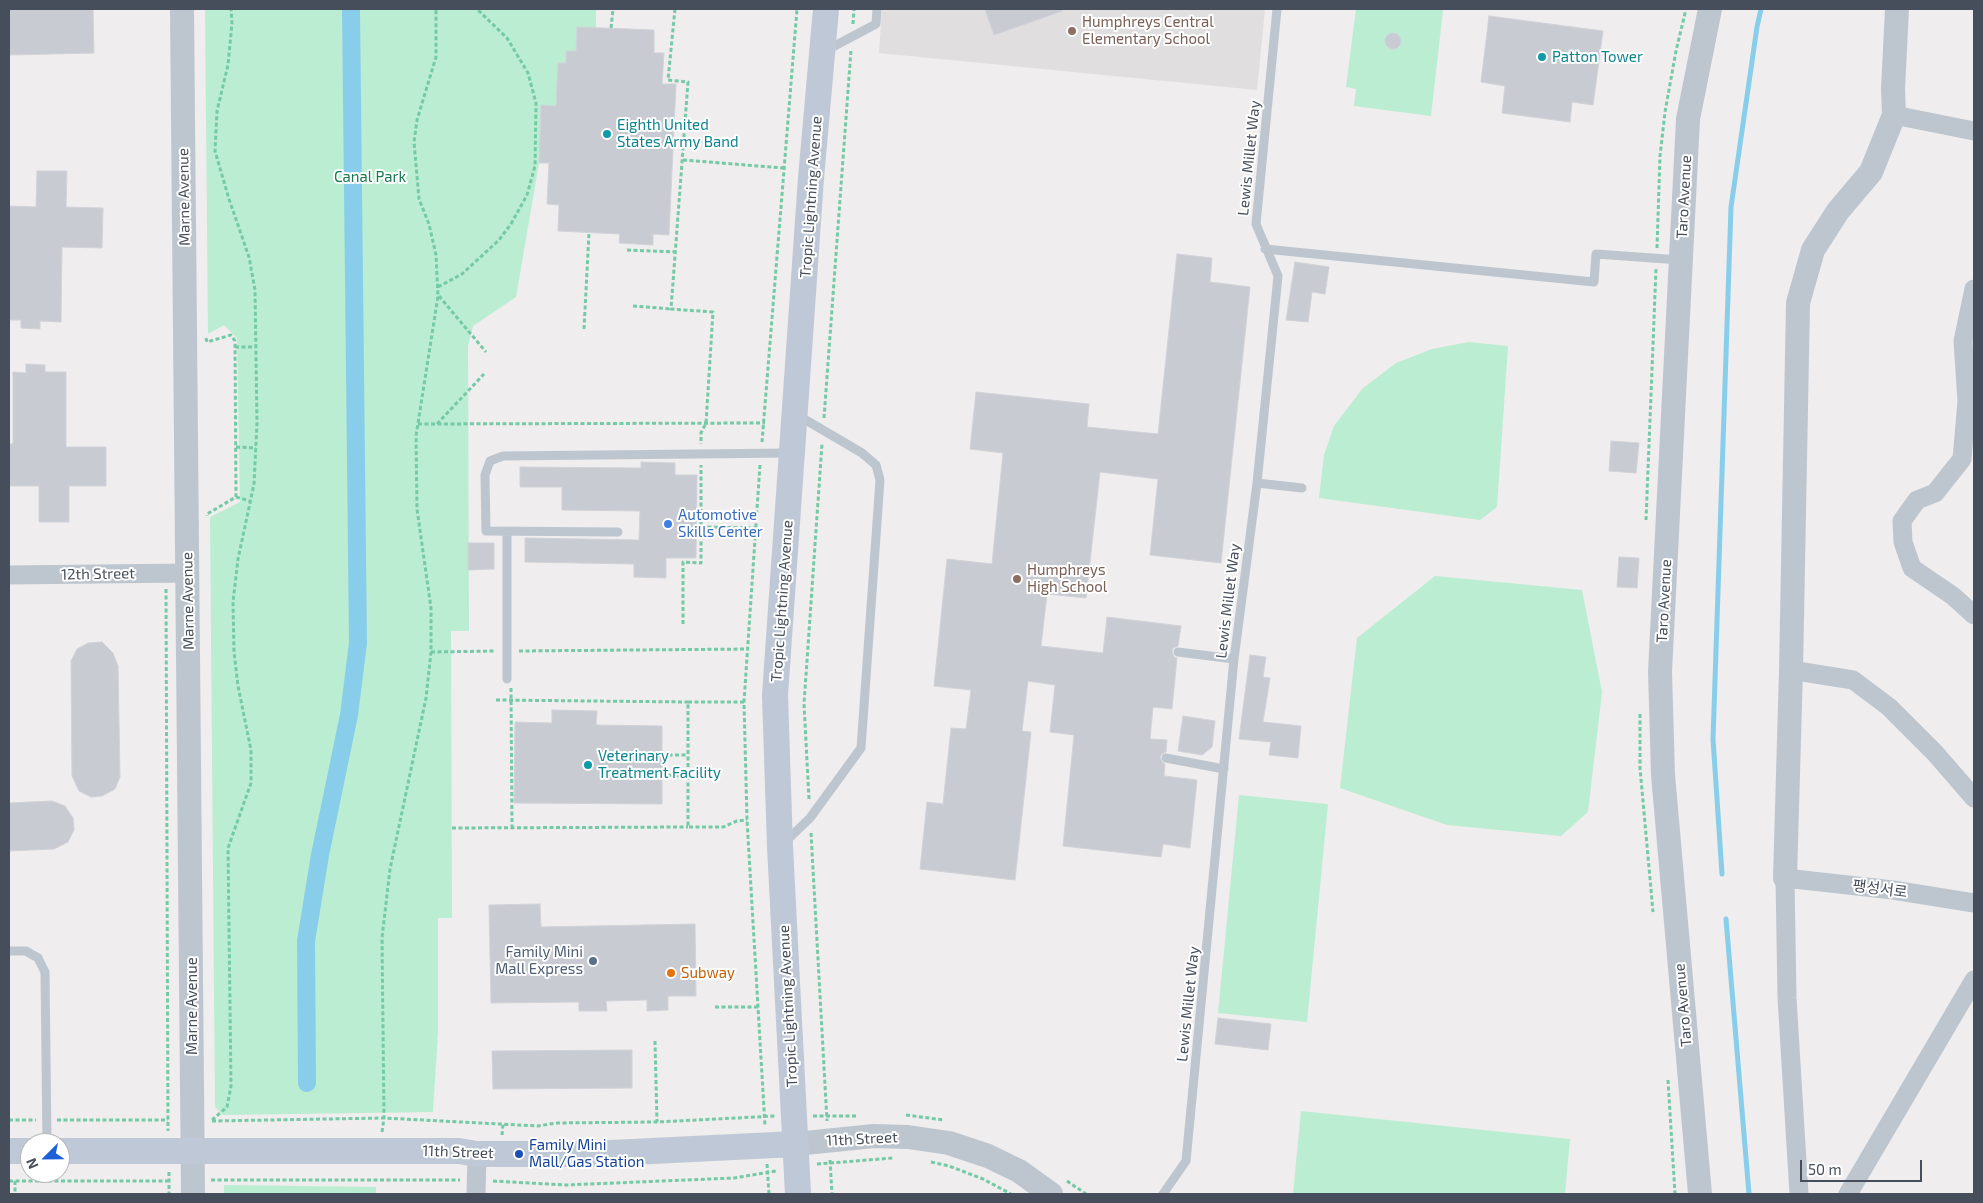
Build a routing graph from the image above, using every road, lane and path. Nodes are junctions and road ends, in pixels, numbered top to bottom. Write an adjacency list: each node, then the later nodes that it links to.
1 (182, 9): 57 (street, Marne Avenue)
2 (231, 9): 34 (path)
3 (436, 9): 26 (path)
4 (477, 9): 26 (path)
5 (614, 9): 14 (path)
6 (675, 9): 19 (path)
7 (797, 9): 20 (path)
8 (826, 9): 16 (main road, Tropic Lightning Avenue)
9 (854, 9): 15 (path)
10 (878, 9): 15 (lane)
11 (1277, 9): 22 (lane, Lewis Millet Way)
12 (1710, 9): 25 (street, Taro Avenue)
13 (1897, 9): 17 (street)
14 (612, 28)
15 (852, 36): 16 (lane); 42 (path)
16 (823, 52): 37 (main road, Tropic Lightning Avenue)
17 (1894, 115): 18 (street); 66 (street)
18 (1974, 132)
19 (683, 160): 20 (path); 24 (path)
20 (784, 168): 38 (path)
21 (589, 233): 31 (path)
22 (1265, 249): 25 (lane); 48 (lane, Lewis Millet Way)
23 (627, 250): 24 (path)
24 (676, 252): 30 (path)
25 (1680, 260): 120 (street, Taro Avenue)
26 (438, 287): 28 (path)
27 (1974, 289): 59 (street)
28 (438, 296): 35 (path); 39 (path)
29 (633, 306): 30 (path)
30 (671, 309): 41 (path)
31 (584, 330)
32 (204, 335): 33 (path)
33 (235, 347): 34 (path); 43 (path)
34 (255, 347): 44 (path)
35 (486, 352)
36 (484, 374): 40 (path)
37 (796, 414): 42 (lane); 46 (main road, Tropic Lightning Avenue)
38 (765, 423): 41 (path); 45 (path)
39 (418, 424): 40 (path); 63 (path)
40 (437, 424): 41 (path)
41 (706, 424): 47 (path)
42 (823, 430): 79 (path); 79 (lane)
43 (236, 447): 44 (path); 50 (path)
44 (256, 448): 51 (path)
45 (761, 453): 46 (lane); 47 (lane); 54 (path)
46 (792, 453): 84 (main road, Tropic Lightning Avenue)
47 (701, 454): 53 (path); 55 (lane)
48 (1257, 483): 49 (lane); 65 (lane, Lewis Millet Way)
49 (1302, 488)
50 (236, 497): 51 (path); 52 (path)
51 (250, 501): 92 (path)
52 (207, 524)
53 (701, 527): 54 (path); 60 (path)
54 (756, 528): 61 (path)
55 (507, 531): 56 (lane); 62 (lane)
56 (618, 532)
57 (177, 573): 58 (street, 12th Street); 98 (street, Marne Avenue); 98 (path)
58 (9, 575)
59 (1974, 615)
60 (683, 624)
61 (748, 649): 62 (path); 71 (path)
62 (507, 651): 63 (path); 67 (lane)
63 (431, 652): 94 (path)
64 (1178, 652): 65 (lane)
65 (1234, 659): 75 (lane, Lewis Millet Way)
66 (1791, 670): 78 (street); 85 (street)
67 (509, 680): 69 (path)
68 (496, 700): 69 (path)
69 (511, 700): 70 (path); 82 (path)
70 (688, 702): 71 (path); 73 (path)
71 (744, 702): 80 (path)
72 (662, 755): 73 (path)
73 (688, 755): 77 (path)
74 (1166, 758): 75 (lane)
75 (1224, 769): 119 (lane, Lewis Millet Way)
76 (662, 775): 77 (path)
77 (688, 776): 83 (path)
78 (1974, 798)
79 (810, 818): 84 (lane); 101 (path)
80 (747, 820): 83 (path); 90 (path)
81 (452, 828): 82 (path)
82 (512, 828): 83 (path)
83 (688, 828)
84 (780, 847): 103 (main road, Tropic Lightning Avenue)
85 (1785, 878): 86 (street, 팽성서로); 110 (street)
86 (1974, 903)
87 (9, 951): 96 (lane)
88 (1974, 980): 121 (street)
89 (715, 1007): 90 (path)
90 (758, 1007): 93 (path)
91 (655, 1041): 95 (path)
92 (212, 1111)
93 (764, 1116): 95 (path); 97 (path)
94 (384, 1118): 95 (path); 100 (path)
95 (657, 1122)
96 (47, 1133)
97 (766, 1146): 102 (main road, 11th Street); 103 (main road, 11th Street); 106 (path)
98 (181, 1150): 99 (main road, 11th Street); 100 (main road, 11th Street); 112 (path); 113 (street, Marne Avenue)
99 (70, 1151)
100 (380, 1151): 102 (main road, 11th Street)
101 (829, 1152): 103 (street, 11th Street); 103 (path); 104 (path); 116 (path); 118 (street, 11th Street)
102 (477, 1154): 109 (street)
103 (796, 1156): 106 (path); 115 (main road, Tropic Lightning Avenue)
104 (900, 1158)
105 (925, 1161): 117 (path)
106 (768, 1172): 109 (path); 114 (path)
107 (397, 1180): 109 (path)
108 (15, 1181): 111 (path)
109 (476, 1187)
110 (1800, 1193)
111 (15, 1194)
112 (169, 1194)
113 (193, 1194)
114 (769, 1194)
115 (798, 1194)
116 (832, 1194)
117 (1011, 1194)
118 (1051, 1194)
119 (1163, 1194)
120 (1700, 1194)
121 (1848, 1194)

